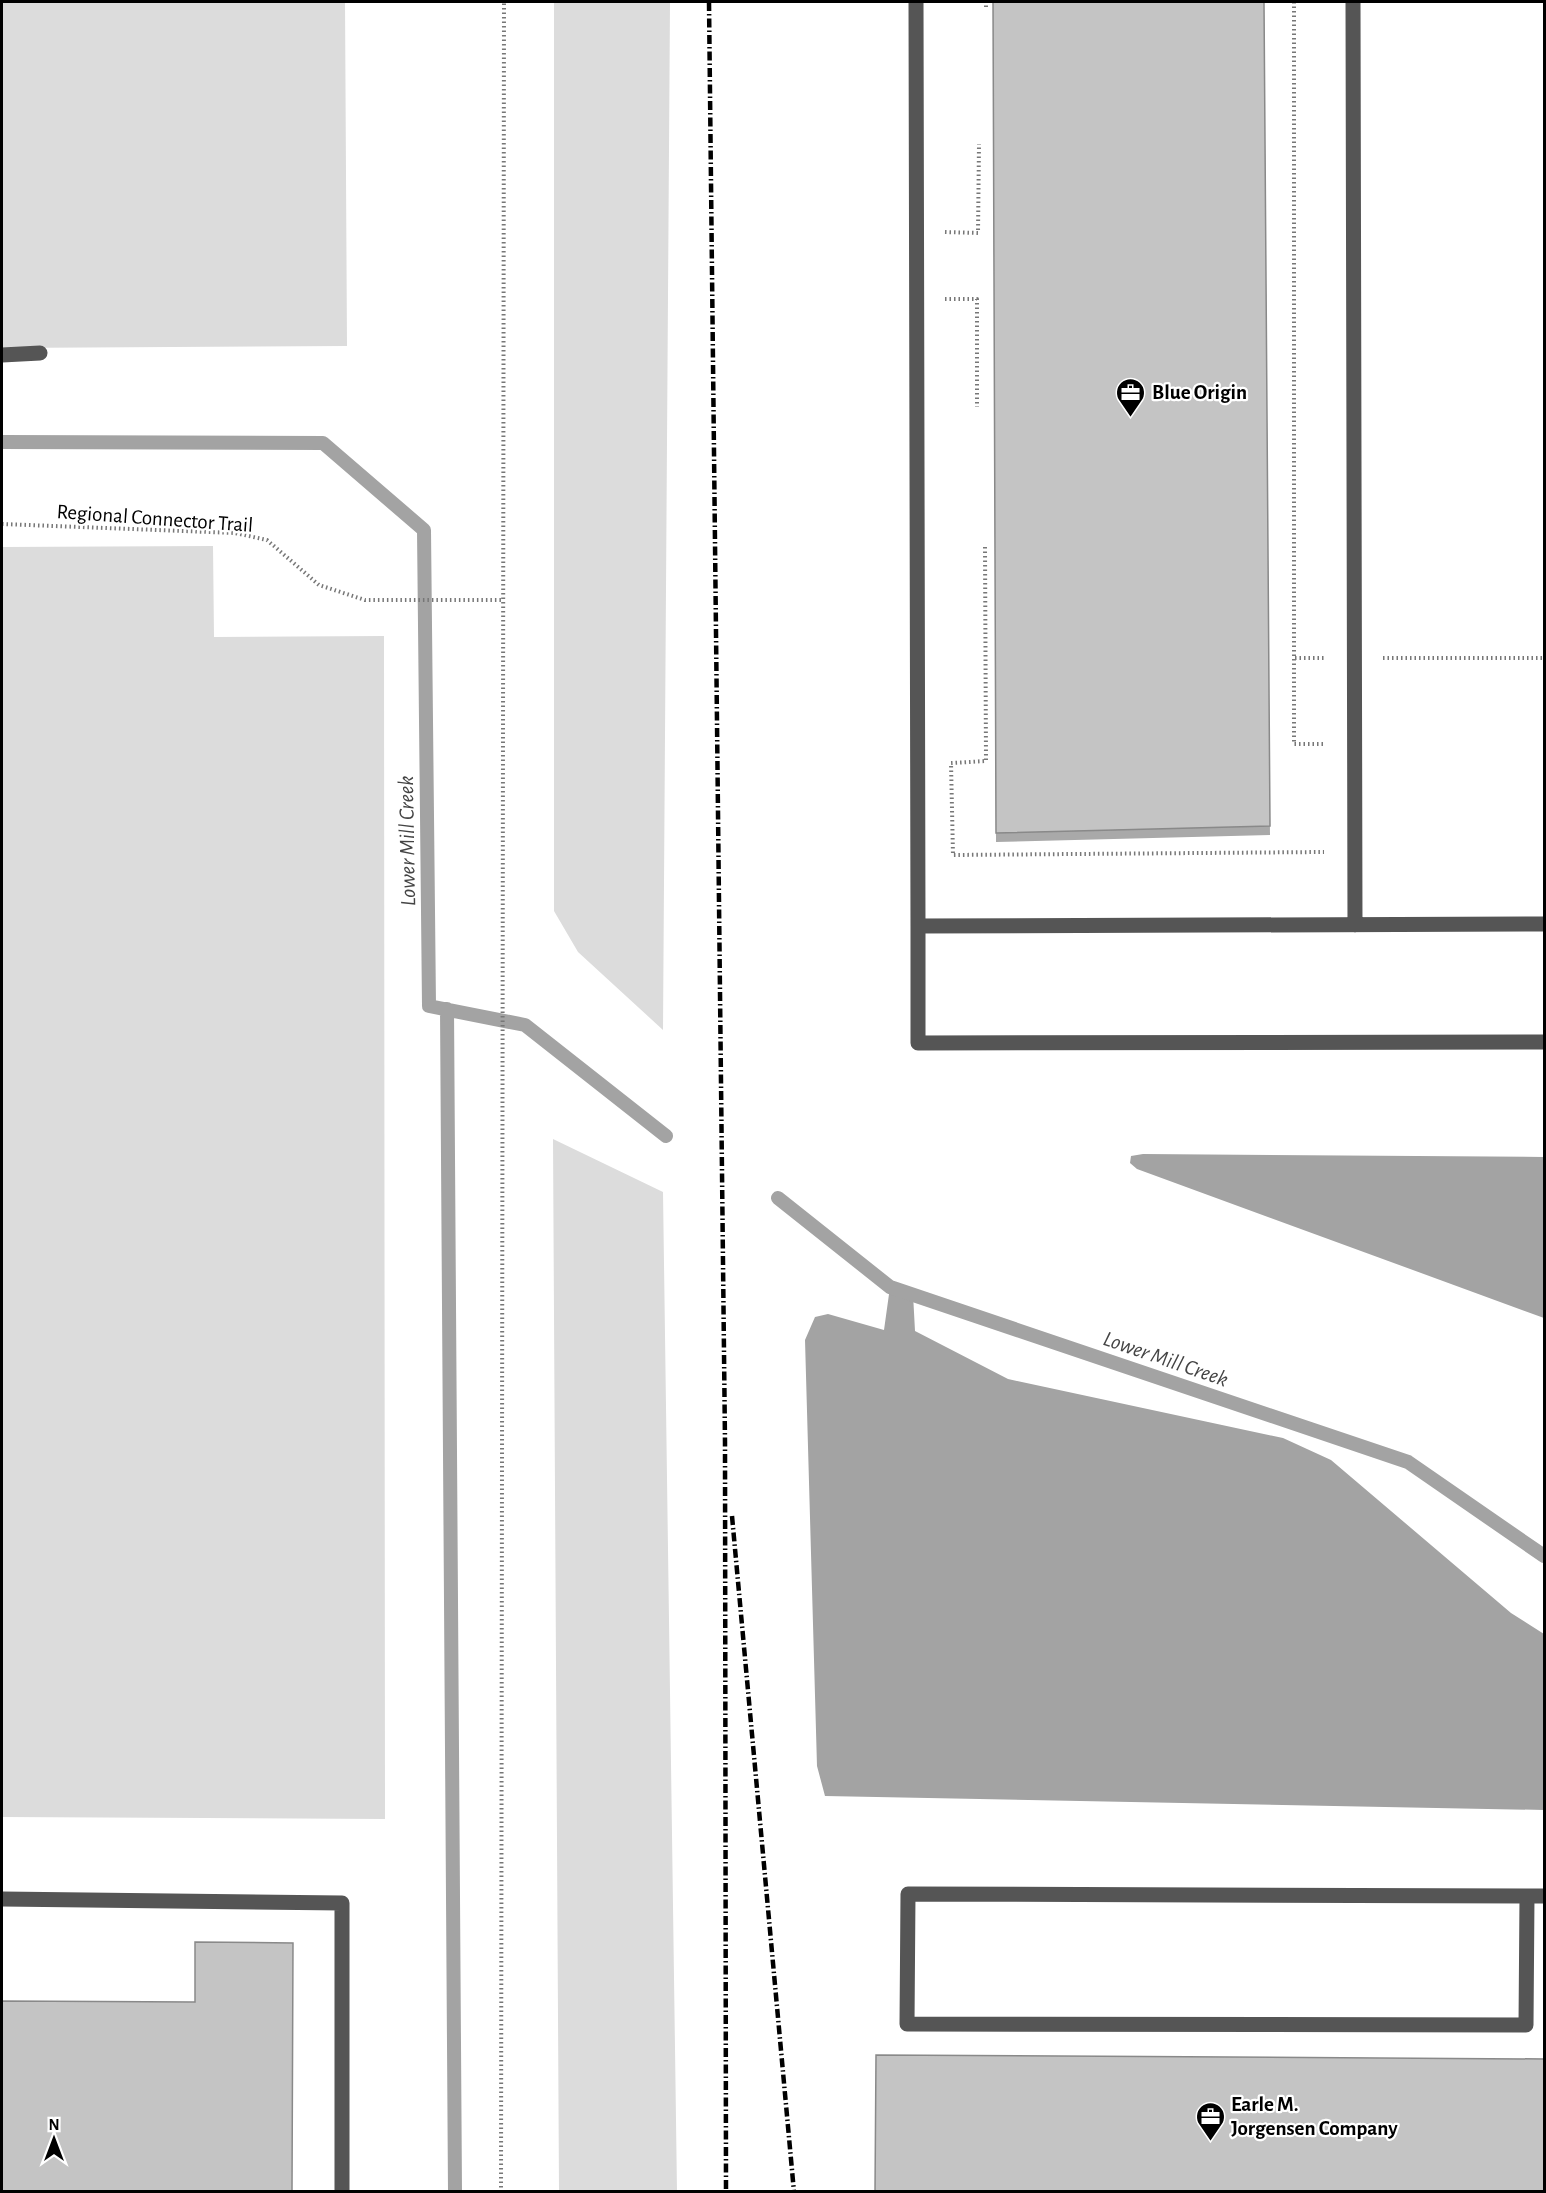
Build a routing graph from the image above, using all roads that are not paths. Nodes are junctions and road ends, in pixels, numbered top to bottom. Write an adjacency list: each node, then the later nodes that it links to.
1 (916, 2): 7 (lane)
2 (1353, 2): 6 (lane)
3 (40, 353): 4 (lane)
4 (2, 355)
5 (1545, 924): 6 (lane)
6 (1355, 925): 7 (lane)
7 (918, 926): 8 (lane)
8 (1545, 1042)
9 (1527, 1896): 9 (lane); 10 (lane)
10 (1545, 1896)
11 (2, 1899): 12 (lane)
12 (342, 2192)

